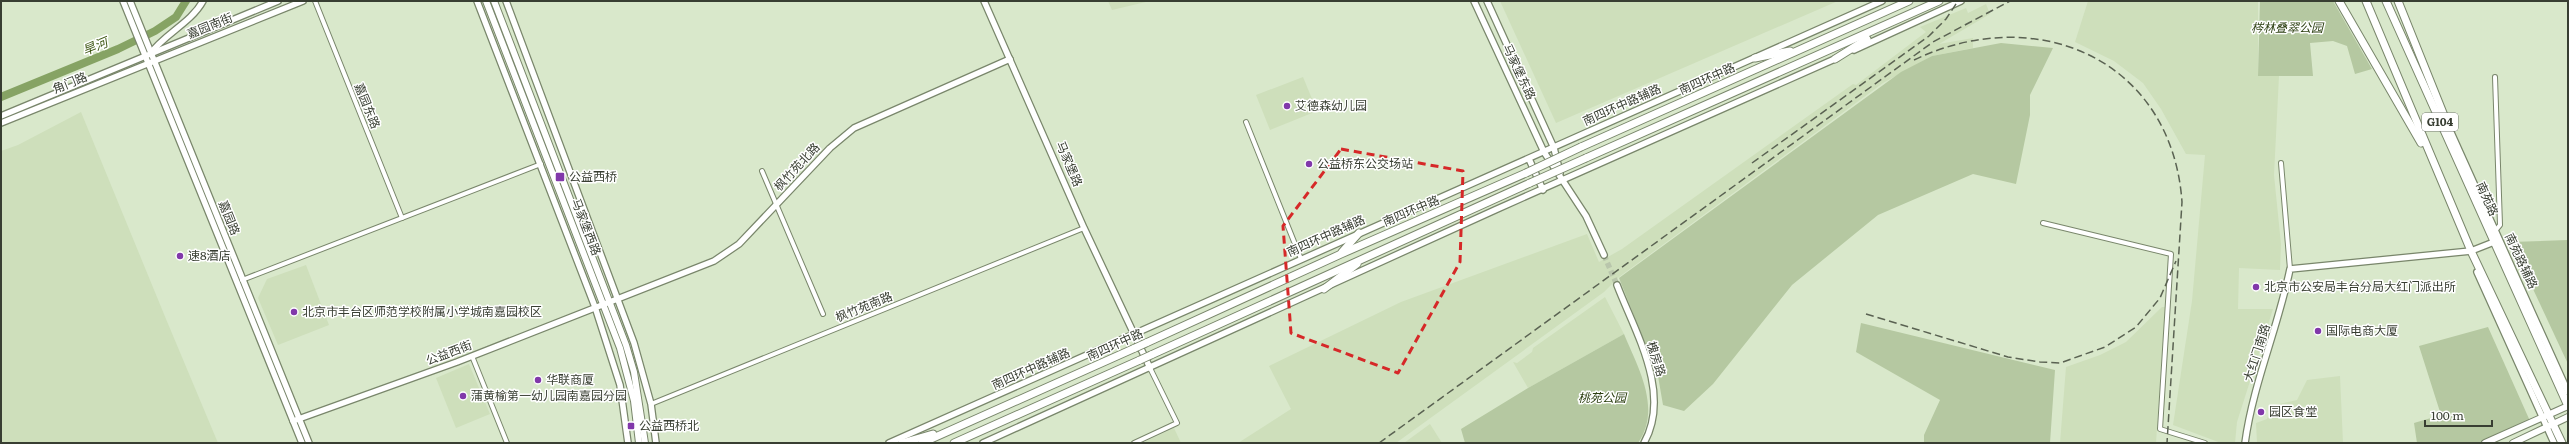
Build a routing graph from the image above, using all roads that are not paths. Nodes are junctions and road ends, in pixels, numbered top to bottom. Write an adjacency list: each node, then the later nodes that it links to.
1 (124, 1): 23 (main road, 嘉园路)
2 (130, 1): 23 (main road, 嘉园路)
3 (202, 1): 25 (main road, 角门路)
4 (278, 1): 25 (main road, 嘉园南街)
5 (303, 1): 29 (main road, 嘉园南街)
6 (315, 1): 46 (street, 嘉园东路)
7 (477, 1): 41 (main road, 马家堡西路)
8 (486, 1): 63 (main road, 马家堡西路)
9 (494, 1): 62 (main road, 马家堡西路)
10 (506, 1): 61 (main road, 马家堡西路)
11 (984, 1): 27 (main road, 马家堡路)
12 (1474, 1): 37 (main road, 马家堡东路)
13 (1487, 1): 35 (main road, 马家堡东路)
14 (1882, 1): 26 (main road, 南四环中路辅路)
15 (1909, 1): 24 (highway, 南四环中路)
16 (1938, 1): 22 (highway, 南四环中路)
17 (1961, 1): 28 (main road)
18 (2339, 1): 39 (highway)
19 (2366, 1): 39 (highway, G104)
20 (2386, 1): 36 (highway, 南苑路 / G104)
21 (2398, 1): 32 (highway)
22 (1912, 13): 28 (highway); 55 (highway, 南四环中路, bridge)
23 (136, 25): 25 (main road, 嘉园路)
24 (1802, 49): 26 (highway); 53 (highway, 南四环中路, bridge)
25 (148, 55): 29 (main road, 嘉园路); 31 (main road, 角门路)
26 (1755, 58): 35 (main road, 南四环中路辅路)
27 (1010, 59): 45 (main road, 枫竹苑北路); 48 (main road, 马家堡路)
28 (1835, 59): 43 (main road)
29 (150, 62): 34 (main road, 角门路); 58 (main road, 嘉园路); 76 (main road, 嘉园路)
30 (2495, 77): 49 (street)
31 (1, 116)
32 (2445, 118): 36 (highway); 49 (main road, 南苑路辅路)
33 (1246, 122): 56 (street)
34 (1, 123)
35 (1554, 148): 37 (main road, 南四环中路辅路); 43 (main road, 马家堡东路)
36 (2452, 148): 51 (highway, 南苑路 / G104)
37 (1544, 152): 38 (main road, 南四环中路辅路); 43 (main road, 马家堡东路)
38 (1529, 159): 44 (main road); 50 (main road, 南四环中路辅路)
39 (2431, 159): 52 (highway, G104)
40 (2281, 163): 57 (street)
41 (541, 164): 46 (street); 64 (main road, 马家堡西路)
42 (762, 171): 45 (street)
43 (1562, 181): 44 (main road); 54 (main road)
44 (1543, 190): 60 (main road)
45 (776, 206): 61 (main road, 枫竹苑北路); 65 (street)
46 (402, 218): 58 (street)
47 (2043, 222): 93 (street)
48 (1084, 228): 67 (main road, 马家堡路); 72 (street, 枫竹苑南路)
49 (2495, 231): 51 (main road, 南苑路辅路)
50 (1359, 233): 53 (highway); 56 (main road, 南四环中路辅路)
51 (2497, 241): 52 (main road); 66 (main road, 南苑路辅路); 68 (highway, 南苑路 / G104)
52 (2471, 251): 57 (main road); 74 (highway, G104)
53 (1341, 254): 78 (highway, 南四环中路, bridge)
54 (1604, 255)
55 (1369, 256): 60 (highway); 89 (highway, 南四环中路, bridge)
56 (1301, 259): 67 (main road, 南四环中路辅路)
57 (2290, 269): 94 (main road, 大红门南路)
58 (241, 280): 76 (main road, 嘉园路)
59 (1617, 285): 92 (main road, 槐房路)
60 (1324, 289): 70 (main road)
61 (618, 298): 62 (main road, 枫竹苑北路); 72 (main road, 马家堡西路)
62 (610, 301): 63 (main road, 公益西街); 84 (main road, 马家堡西路)
63 (604, 304): 64 (main road, 公益西街); 83 (main road, 马家堡西路)
64 (595, 307): 69 (main road, 公益西街); 82 (main road, 马家堡西路)
65 (823, 314)
66 (2541, 331): 68 (highway); 71 (main road, 南苑路辅路)
67 (1134, 335): 70 (main road, 马家堡路); 86 (main road, 南四环中路辅路)
68 (2541, 347): 73 (highway, 南苑路 / G104)
69 (472, 356): 76 (main road, 公益西街); 81 (street)
70 (1150, 368): 90 (main road); 91 (street)
71 (2568, 392)
72 (651, 404): 85 (main road, 马家堡西路)
73 (2568, 406): 74 (main road)
74 (2546, 416): 77 (highway, G104); 95 (main road)
75 (2568, 417): 77 (main road)
76 (296, 420): 79 (main road, 嘉园路); 80 (main road, 嘉园路)
77 (2550, 426): 96 (main road); 97 (main road); 98 (highway, G104)
78 (954, 429): 87 (highway); 88 (highway, 南四环中路)
79 (302, 443)
80 (309, 443)
81 (507, 443)
82 (628, 443)
83 (639, 443)
84 (645, 443)
85 (656, 443)
86 (889, 443)
87 (902, 443)
88 (922, 443)
89 (954, 443)
90 (983, 443)
91 (1134, 443)
92 (1644, 443)
93 (2205, 443)
94 (2245, 443)
95 (2485, 443)
96 (2513, 443)
97 (2554, 443)
98 (2562, 443)

